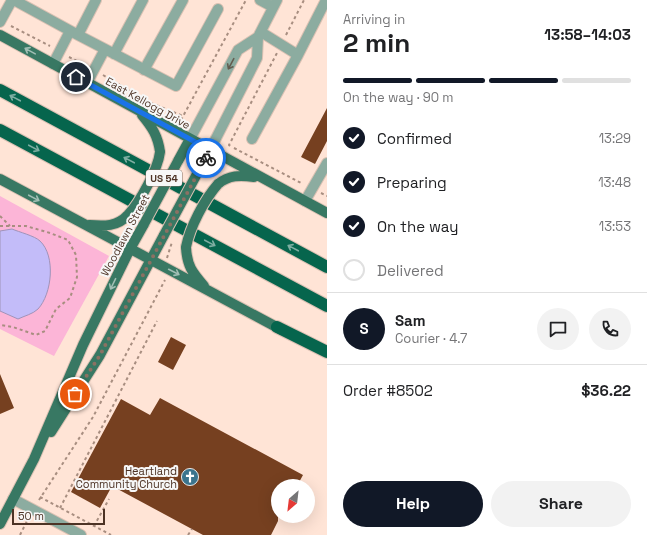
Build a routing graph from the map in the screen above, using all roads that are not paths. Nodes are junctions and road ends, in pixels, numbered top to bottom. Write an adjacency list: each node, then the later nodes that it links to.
1 (13, 0): 9 (street); 10 (street)
2 (96, 0): 10 (street)
3 (143, 0): 13 (street)
4 (183, 0): 16 (street)
5 (260, 0): 7 (street)
6 (326, 0): 14 (street)
7 (275, 3): 12 (street, Woodlawn Street)
8 (218, 9): 16 (street)
9 (0, 22)
10 (74, 33): 13 (street); 15 (street)
11 (0, 35): 15 (main road, East Kellogg Drive, one-way to 11)
12 (259, 35): 14 (street); 21 (street, Woodlawn Street, one-way to 21); 23 (street, Woodlawn Street)
13 (109, 52): 16 (street); 17 (street)
14 (298, 55): 22 (street)
15 (53, 64): 17 (main road, East Kellogg Drive)
16 (144, 70)
17 (87, 83): 19 (main road, East Kellogg Drive)
18 (0, 90): 32 (highway, US 54, one-way to 18)
19 (140, 112): 21 (main road, East Kellogg Drive); 29 (main road, bridge)
20 (0, 130): 34 (highway, one-way to 34)
21 (190, 139): 23 (main road, East Kellogg Drive); 30 (main road, Woodlawn Street, bridge)
22 (252, 139)
23 (210, 150): 25 (main road, East Kellogg Drive); 31 (main road, Woodlawn Street, bridge)
24 (327, 163): 27 (street)
25 (260, 178): 27 (main road, East Kellogg Drive); 33 (main road, bridge)
26 (0, 179): 29 (main road, one-way to 29)
27 (305, 201): 28 (main road, East Kellogg Drive)
28 (327, 213)
29 (85, 224): 30 (main road)
30 (130, 249): 31 (main road); 38 (main road, Woodlawn Street, one-way to 38)
31 (150, 260): 33 (main road, one-way to 33); 38 (main road, Woodlawn Street)
32 (327, 267)
33 (207, 289): 35 (main road)
34 (327, 306)
35 (277, 327): 36 (highway); 37 (main road)
36 (327, 352)
37 (327, 356)
38 (34, 459): 39 (main road, Woodlawn Street)
39 (13, 498): 40 (main road, Woodlawn Street); 41 (street)
40 (0, 524)
41 (81, 535)

